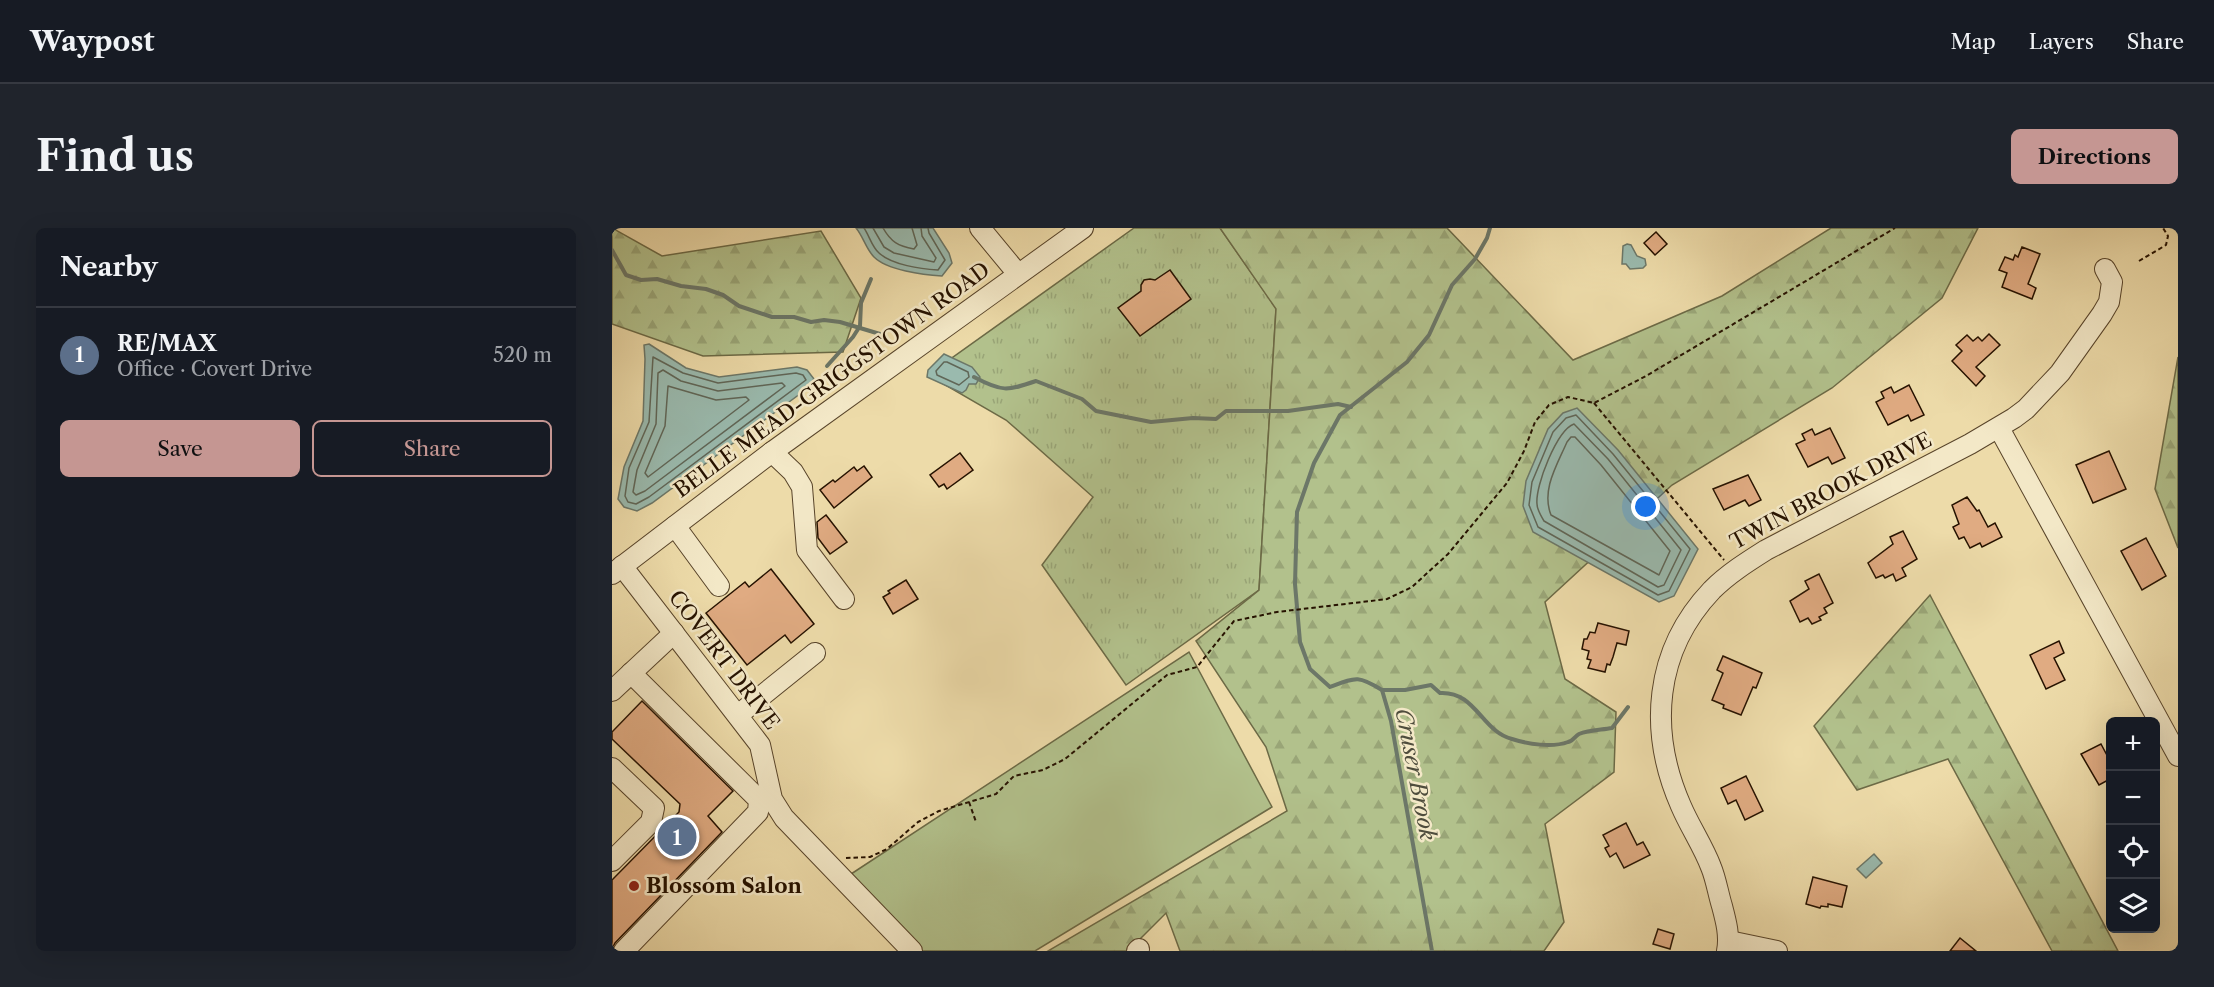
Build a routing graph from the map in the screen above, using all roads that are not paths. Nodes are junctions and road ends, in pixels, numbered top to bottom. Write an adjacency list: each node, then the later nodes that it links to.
1 (980, 228): 4 (street)
2 (1083, 228): 4 (street, BELLE MEAD-GRIGGSTOWN ROAD)
3 (2105, 269): 5 (street, TWIN BROOK DRIVE)
4 (1018, 274): 6 (street, BELLE MEAD-GRIGGSTOWN ROAD)
5 (1999, 428): 16 (street); 20 (street, TWIN BROOK DRIVE)
6 (772, 452): 7 (street, BELLE MEAD-GRIGGSTOWN ROAD); 10 (street)
7 (675, 526): 8 (street, BELLE MEAD-GRIGGSTOWN ROAD); 9 (street)
8 (617, 570): 11 (street, COVERT DRIVE)
9 (719, 586)
10 (844, 599)
11 (674, 633): 13 (street); 15 (street, COVERT DRIVE)
12 (814, 653): 15 (street)
13 (631, 673): 14 (street); 18 (street)
14 (612, 691)
15 (738, 715): 18 (street, COVERT DRIVE)
16 (2178, 756)
17 (612, 768): 19 (street)
18 (765, 799): 21 (street); 22 (street, COVERT DRIVE)
19 (612, 861)
20 (1728, 946): 23 (street)
21 (624, 951)
22 (912, 951)
23 (1777, 951)

